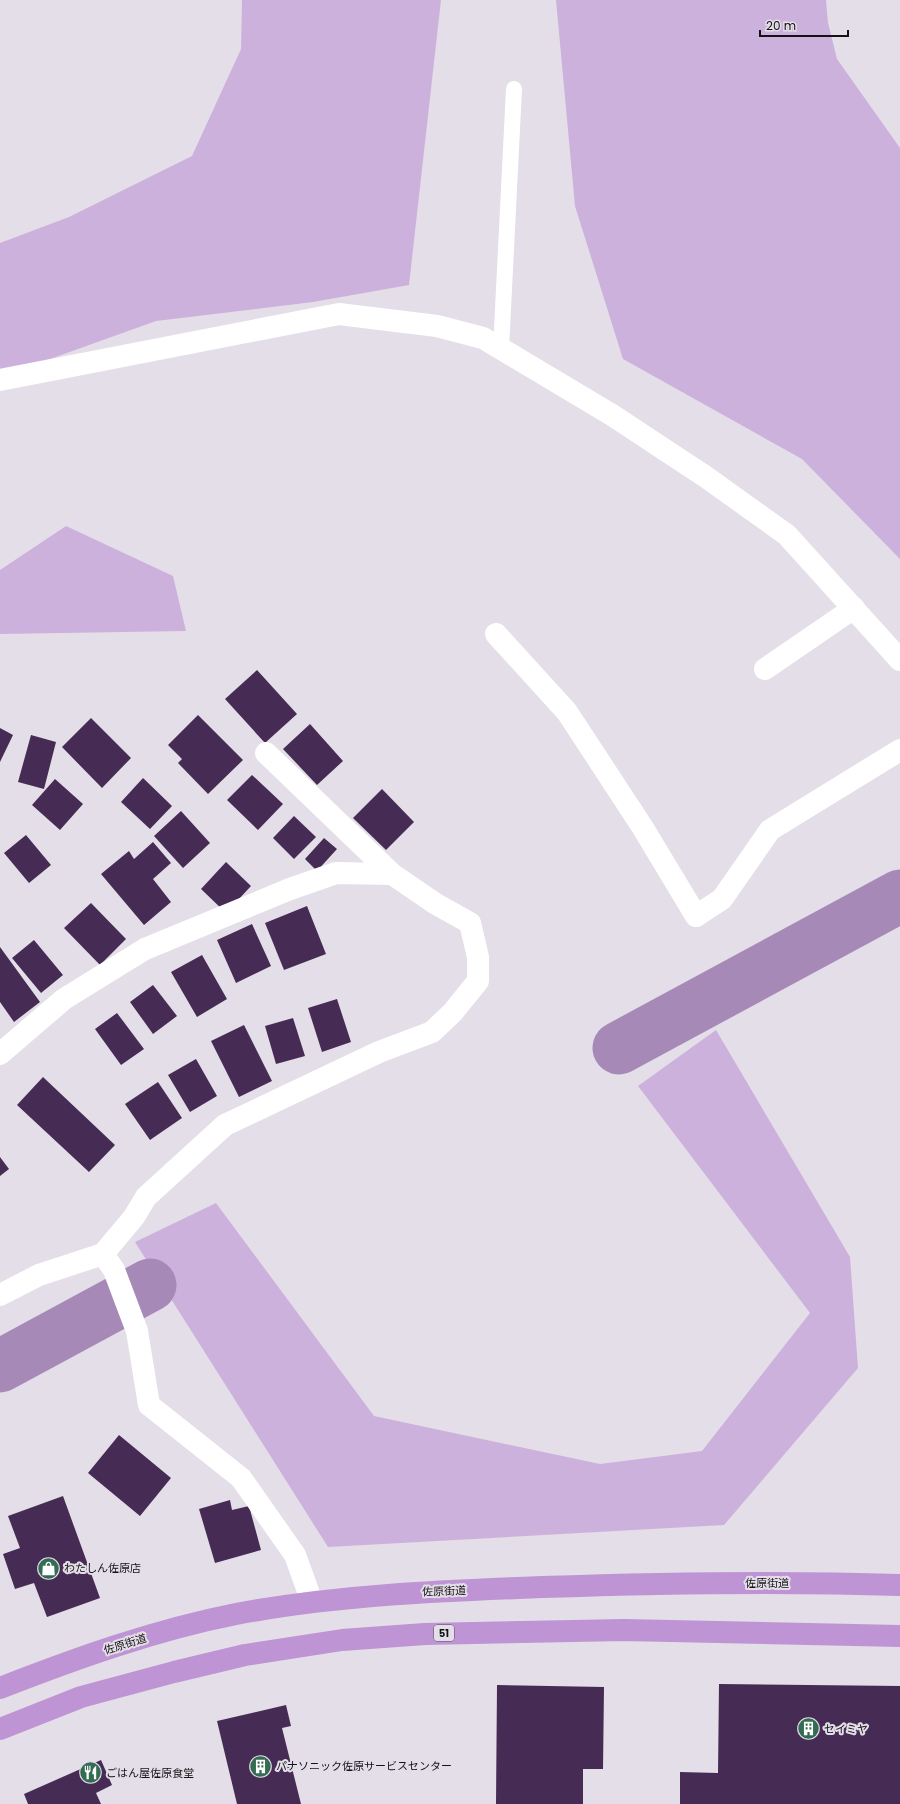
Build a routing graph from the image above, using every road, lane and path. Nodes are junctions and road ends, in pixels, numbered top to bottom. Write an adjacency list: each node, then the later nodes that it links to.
1 (514, 89): 2 (lane)
2 (501, 349): 3 (street); 4 (street)
3 (0, 380)
4 (854, 608): 6 (street); 7 (street)
5 (496, 634): 8 (street)
6 (900, 660)
7 (765, 669)
8 (900, 750)
9 (266, 753): 10 (street)
10 (392, 874): 11 (street); 12 (street)
11 (0, 1054)
12 (109, 1262): 13 (street); 15 (street)
13 (0, 1295)
14 (900, 1585): 15 (highway, 佐原街道)
15 (312, 1602): 17 (highway, 佐原街道)
16 (900, 1636): 18 (highway, 51)
17 (0, 1688)
18 (0, 1729)

